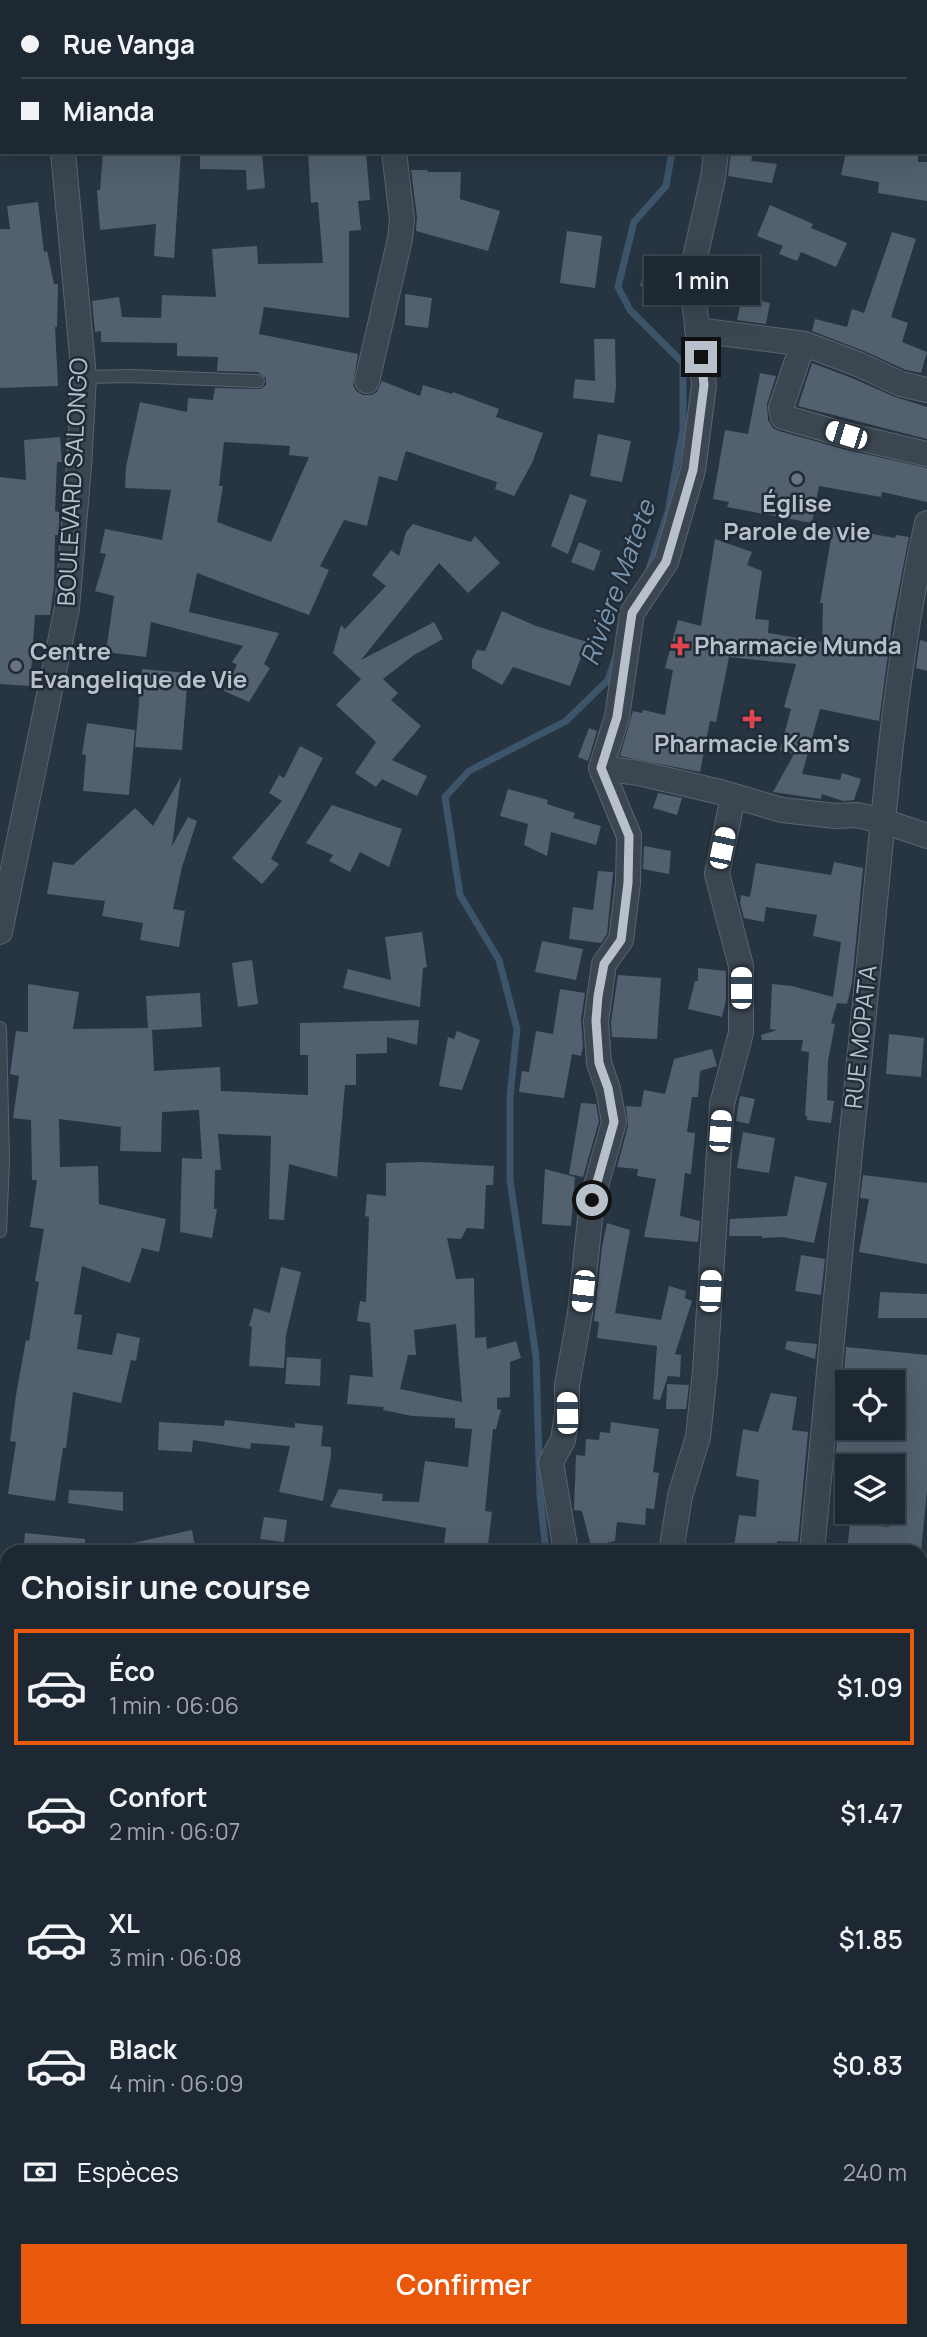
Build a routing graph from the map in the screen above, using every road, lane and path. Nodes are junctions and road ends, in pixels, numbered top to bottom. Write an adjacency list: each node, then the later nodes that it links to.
1 (63, 154): 6 (street, BOULEVARD SALONGO)
2 (394, 154): 8 (street)
3 (716, 154): 4 (street)
4 (697, 330): 5 (street); 12 (street)
5 (805, 344): 9 (street); 10 (street)
6 (84, 377): 7 (lane); 16 (street, BOULEVARD SALONGO)
7 (258, 381)
8 (367, 381)
9 (927, 390)
10 (927, 454)
11 (927, 523): 14 (street, RUE MOPATA)
12 (601, 768): 13 (street); 19 (street)
13 (733, 797): 14 (street); 20 (street)
14 (883, 821): 15 (street); 21 (street, RUE MOPATA)
15 (927, 836)
16 (0, 932)
17 (0, 1028): 18 (lane)
18 (0, 1231)
19 (565, 1545)
20 (672, 1545)
21 (813, 1545)

